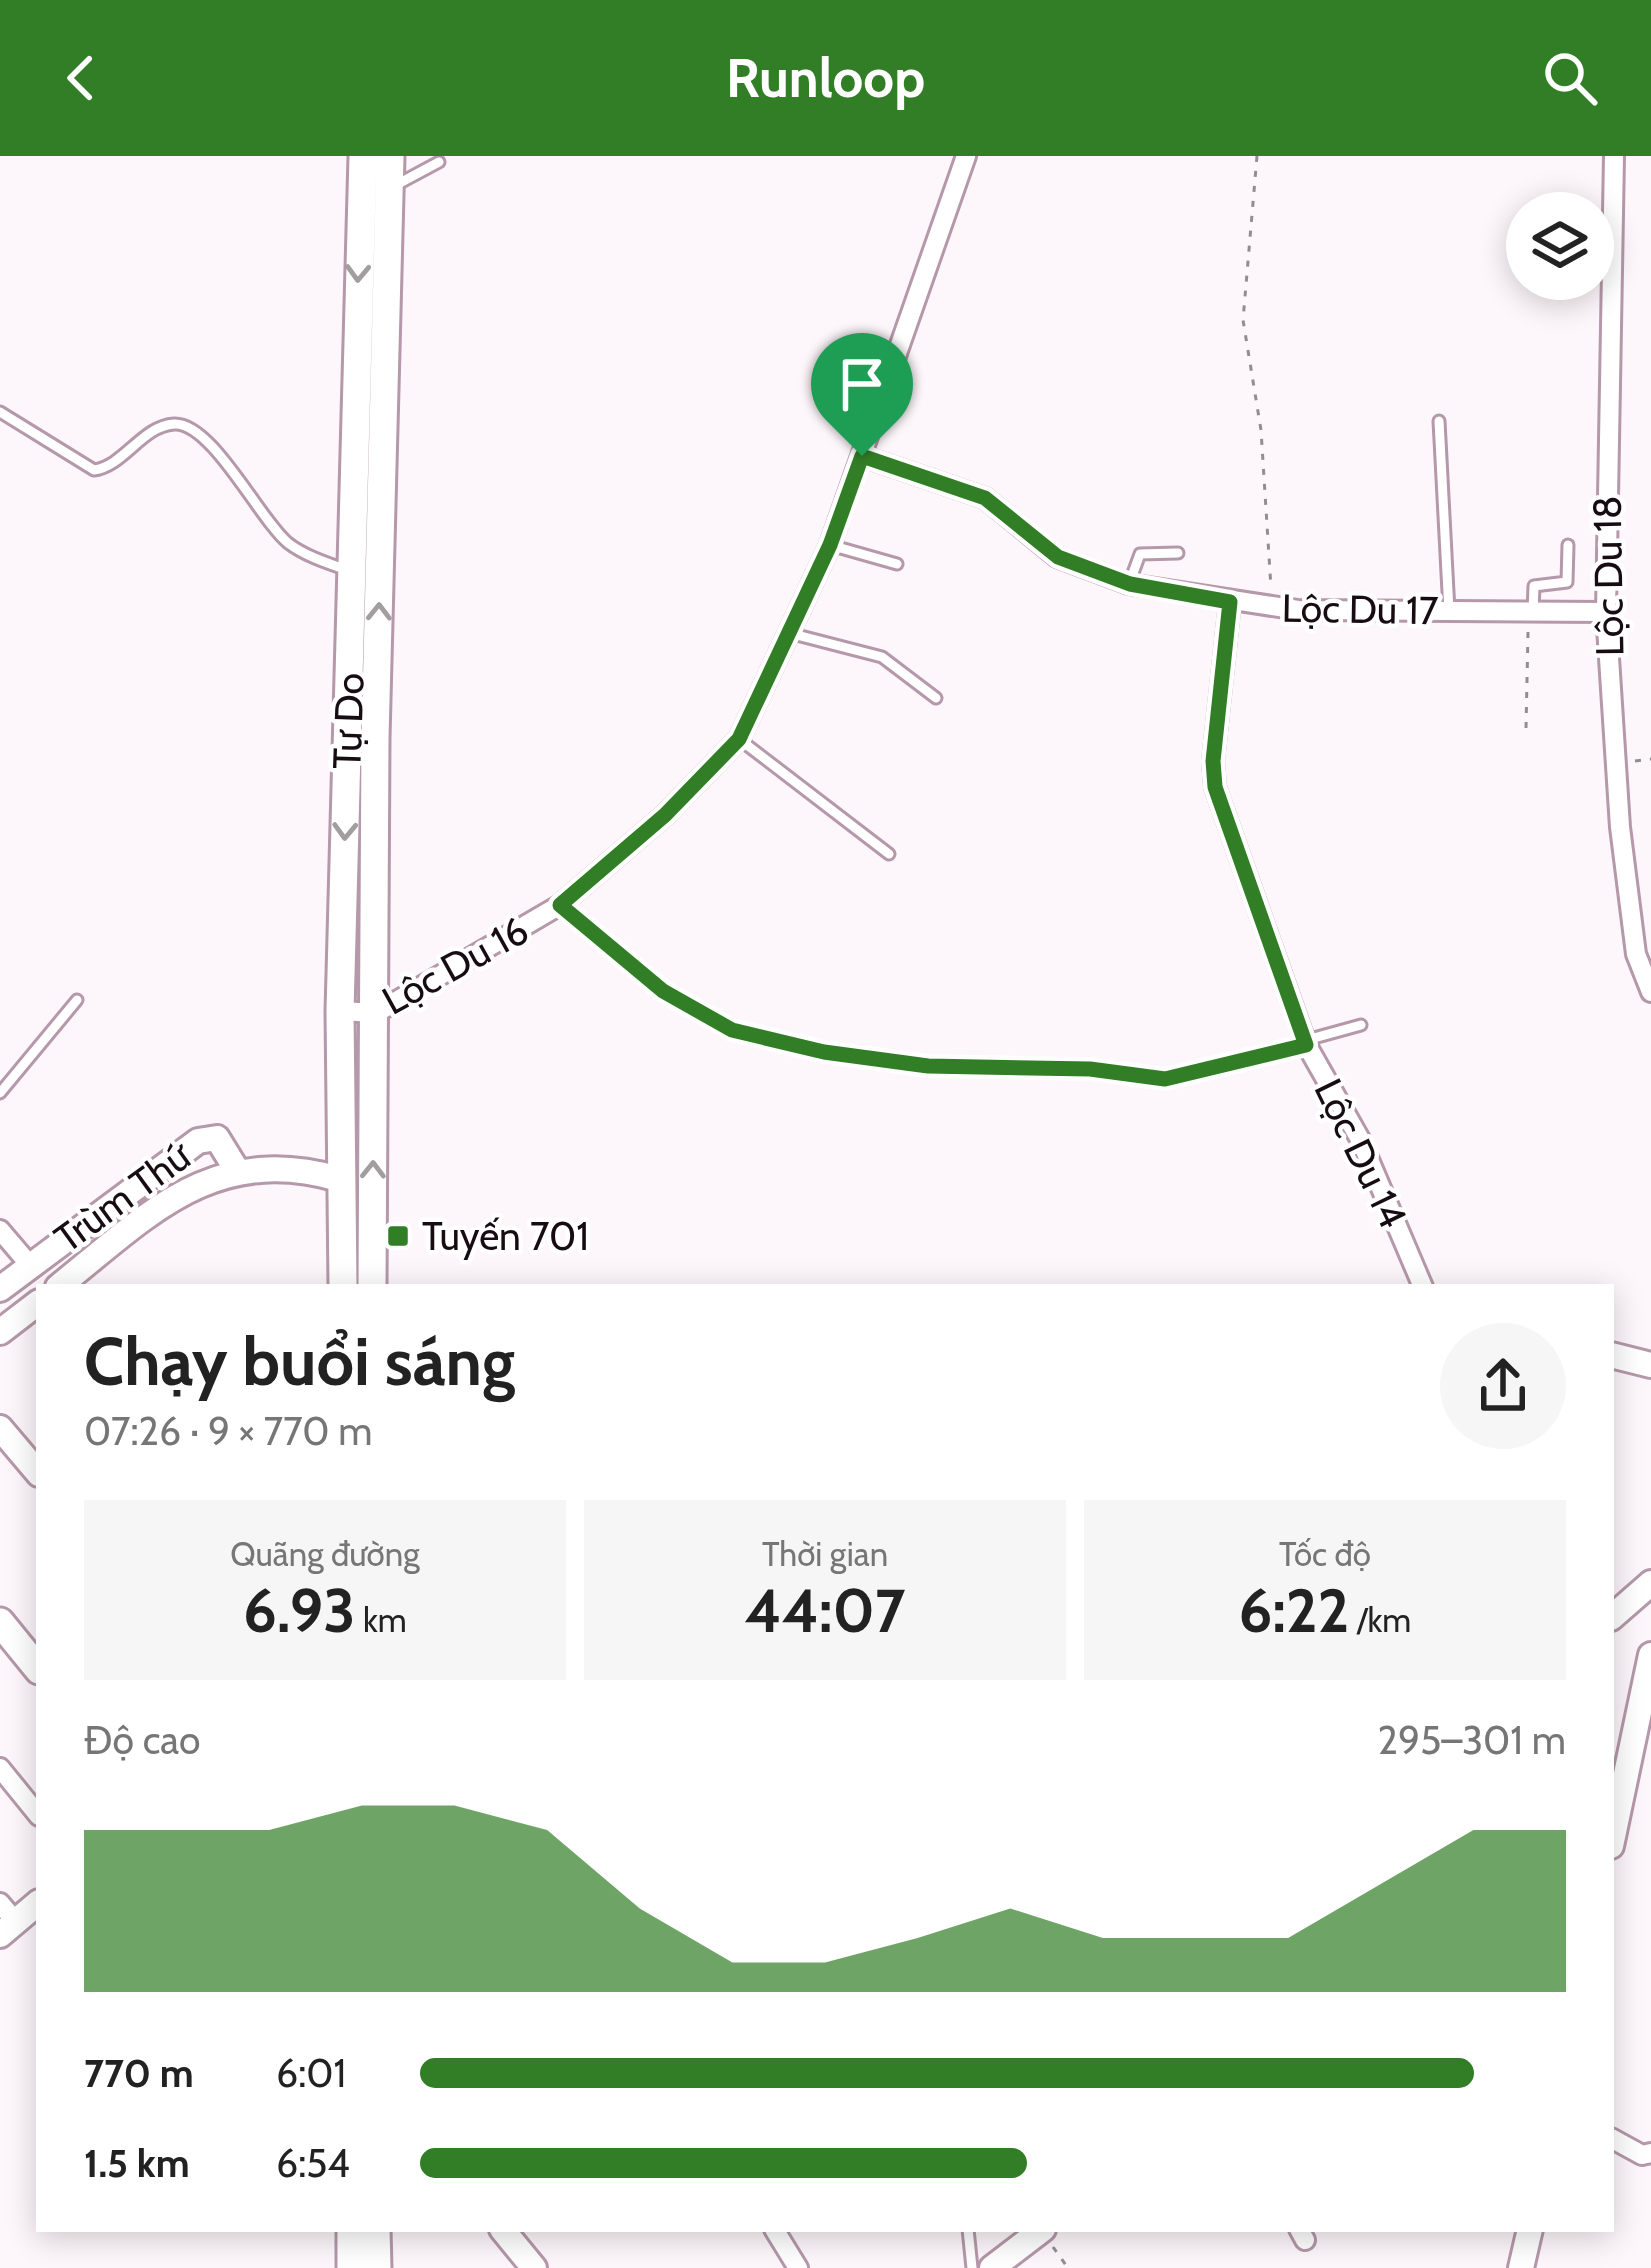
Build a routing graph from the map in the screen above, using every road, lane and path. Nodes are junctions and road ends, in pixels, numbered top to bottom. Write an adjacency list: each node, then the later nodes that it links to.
1 (363, 156): 15 (main road, Tự Do, one-way to 15)
2 (390, 156): 7 (main road, Tự Do)
3 (966, 156): 10 (street, Lộc Du 16)
4 (1257, 156): 18 (path)
5 (1614, 156): 21 (street, Lộc Du 18)
6 (439, 162): 7 (lane)
7 (389, 188): 31 (main road, Tự Do, one-way to 7)
8 (0, 412): 15 (lane)
9 (1439, 421): 19 (lane)
10 (862, 456): 11 (street, Lộc Du 16); 16 (street, Lộc Du 17)
11 (830, 545): 14 (lane); 22 (street, Lộc Du 16)
12 (1568, 545): 20 (lane)
13 (1178, 553): 16 (lane)
14 (897, 564)
15 (352, 571): 30 (main road, Tự Do, one-way to 30)
16 (1130, 584): 17 (street, Lộc Du 17)
17 (1230, 602): 18 (street, Lộc Du 17); 33 (street, Lộc Du 14)
18 (1272, 608): 19 (street, Lộc Du 17)
19 (1448, 611): 20 (street, Lộc Du 17)
20 (1531, 612): 21 (street, Lộc Du 17); 24 (path)
21 (1606, 612): 28 (street, Lộc Du 18)
22 (789, 633): 23 (lane); 25 (street, Lộc Du 16)
23 (936, 698)
24 (1526, 728)
25 (739, 739): 26 (lane); 27 (street, Lộc Du 16)
26 (889, 854)
27 (560, 905): 31 (street, Lộc Du 16); 33 (lane)
28 (1651, 992)
29 (77, 1000): 34 (lane)
30 (340, 1011): 31 (street, Lộc Du 16); 36 (main road, Tự Do)
31 (376, 1013): 41 (main road, Tự Do, one-way to 31)
32 (1361, 1025): 33 (lane)
33 (1306, 1045): 42 (street, Lộc Du 14)
34 (0, 1093)
35 (238, 1172): 36 (street); 38 (street, Trùm Thứ); 39 (street)
36 (339, 1179): 40 (main road, Tự Do)
37 (0, 1230): 38 (street)
38 (29, 1264): 43 (street, Trùm Thứ)
39 (62, 1284)
40 (343, 1284)
41 (371, 1284)
42 (1423, 1284)
43 (0, 1289)
44 (36, 1304): 45 (street)
45 (0, 1333)
46 (1614, 1356): 47 (street)
47 (1651, 1366)
48 (0, 1427): 49 (street)
49 (36, 1470)
50 (1651, 1583): 51 (street)
51 (1614, 1615)
52 (0, 1622): 54 (main road)
53 (1651, 1655): 55 (street)
54 (36, 1666)
55 (1643, 1733): 58 (street)
56 (0, 1768): 57 (street)
57 (36, 1812)
58 (1614, 1835)
59 (36, 1904): 60 (street)
60 (5, 1920)
61 (1614, 2140): 62 (street)
62 (1651, 2153)
63 (351, 2232): 71 (main road)
64 (376, 2232): 72 (main road)
65 (504, 2232): 73 (street)
66 (776, 2232): 74 (street)
67 (970, 2232): 70 (lane)
68 (1039, 2232): 70 (street)
69 (1529, 2232): 75 (street)
70 (989, 2267)
71 (352, 2268)
72 (377, 2268)
73 (534, 2268)
74 (798, 2268)
75 (1521, 2268)

